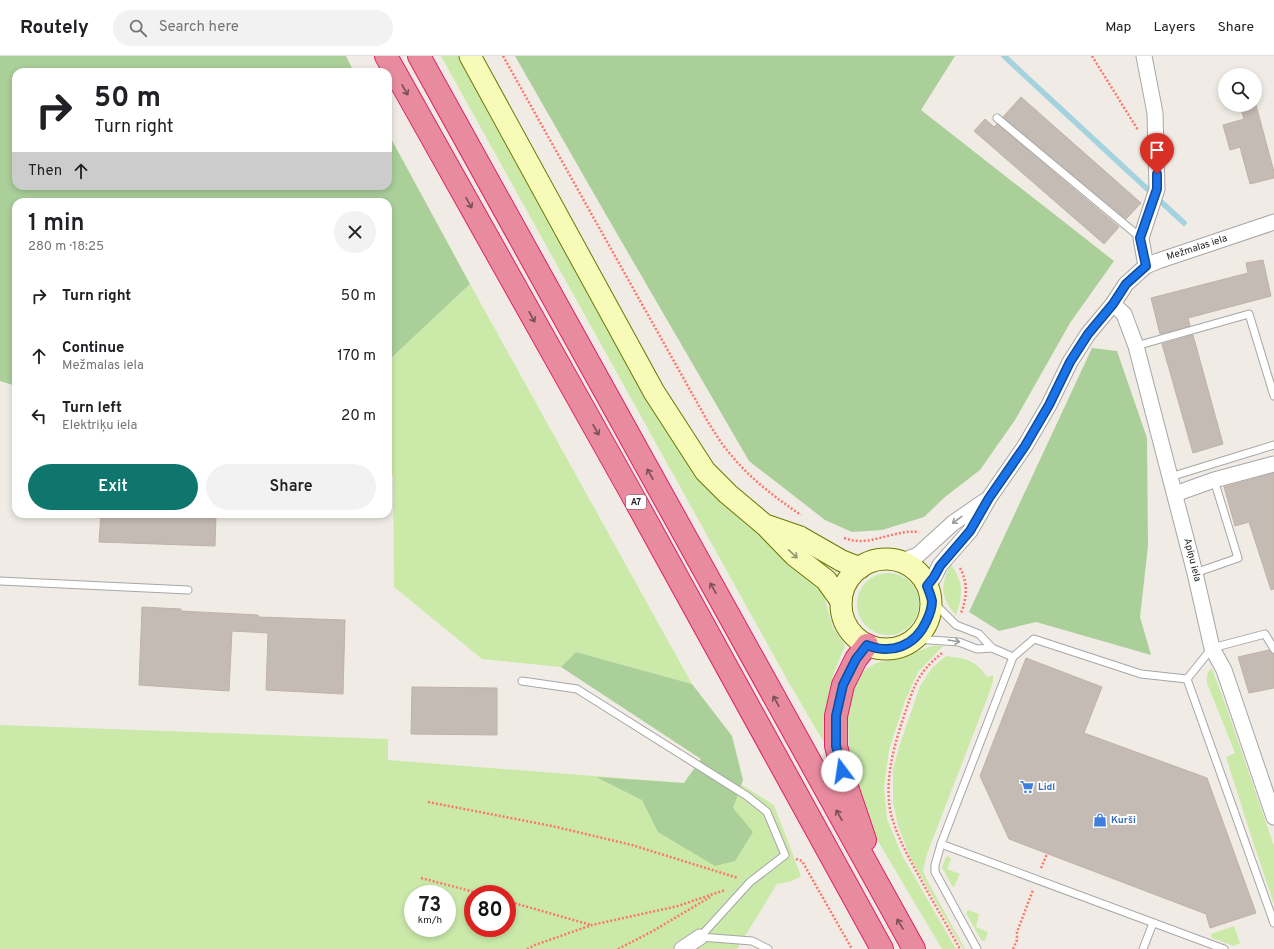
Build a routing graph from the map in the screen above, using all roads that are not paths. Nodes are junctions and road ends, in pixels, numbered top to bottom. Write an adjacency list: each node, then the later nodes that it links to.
1 (386, 56): 42 (highway, A7, one-way to 42)
2 (419, 56): 36 (highway, A7, one-way to 2)
3 (470, 56): 18 (main road)
4 (1144, 56): 7 (street)
5 (997, 118): 7 (lane)
6 (1274, 222): 8 (street, Mežmalas iela)
7 (1140, 238): 8 (street)
8 (1146, 266): 9 (street, Mežmalas iela)
9 (1113, 304): 10 (street, Apiņu iela); 17 (street, Mežmalas iela)
10 (1136, 346): 11 (lane); 14 (street, Apiņu iela)
11 (1274, 396)
12 (1274, 445): 14 (lane)
13 (1274, 464): 15 (street)
14 (1170, 477): 16 (street, Apiņu iela)
15 (1214, 480): 16 (street); 21 (lane)
16 (1175, 494): 21 (street, Apiņu iela)
17 (989, 498): 19 (street, one-way to 19); 24 (street, Mežmalas iela)
18 (766, 526): 20 (main road); 25 (main road, one-way to 25)
19 (902, 561): 20 (main road); 24 (main road)
20 (860, 568): 25 (main road)
21 (1195, 573): 29 (street, Apiņu iela)
22 (0, 581): 23 (lane)
23 (188, 590)
24 (930, 594): 26 (main road); 28 (lane)
25 (841, 601): 27 (main road)
26 (915, 639): 27 (main road); 28 (lane, one-way to 28)
27 (867, 645): 36 (highway)
28 (992, 648): 31 (lane)
29 (1212, 648): 30 (lane); 32 (lane); 34 (street, Apiņu iela)
30 (1274, 649)
31 (1013, 657): 32 (lane); 35 (lane)
32 (1187, 679): 38 (lane)
33 (522, 681): 39 (lane)
34 (1274, 817)
35 (941, 844): 37 (lane); 44 (lane)
36 (885, 898): 43 (highway, A7, one-way to 36)
37 (1153, 923): 45 (lane); 46 (lane)
38 (1274, 923)
39 (700, 937): 40 (street); 41 (lane)
40 (682, 949)
41 (768, 949)
42 (882, 949)
43 (914, 949)
44 (978, 949)
45 (1143, 949)
46 (1224, 949)

